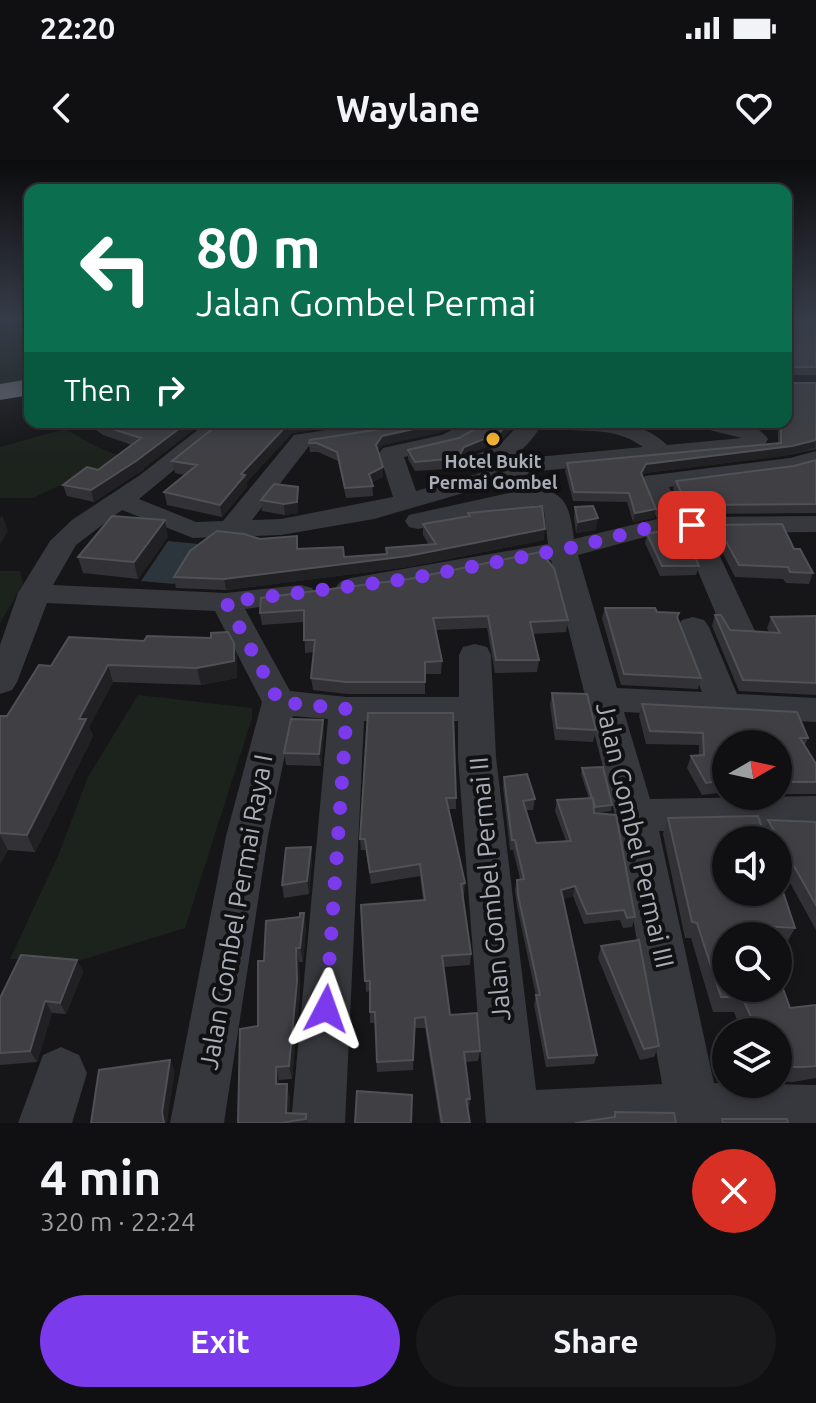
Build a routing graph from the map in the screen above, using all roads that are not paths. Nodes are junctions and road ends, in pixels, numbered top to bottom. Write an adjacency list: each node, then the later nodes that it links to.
1 (24, 388): 2 (highway)
2 (0, 392)
3 (213, 428): 11 (street)
4 (383, 428): 15 (street)
5 (472, 428): 12 (street)
6 (530, 428): 12 (street)
7 (613, 428): 9 (street)
8 (736, 428): 9 (street)
9 (661, 452): 12 (street)
10 (816, 458): 14 (street)
11 (120, 500): 15 (street); 17 (street)
12 (408, 502): 15 (street); 16 (street, Jalan Gombel Permai III)
13 (816, 524): 14 (street)
14 (683, 525): 16 (street); 20 (street)
15 (230, 530)
16 (562, 549): 18 (street); 23 (street, Jalan Gombel Permai III)
17 (33, 593): 18 (street); 22 (street)
18 (226, 602): 24 (street)
19 (693, 627): 25 (street)
20 (739, 631)
21 (475, 655): 27 (street, Jalan Gombel Permai II)
22 (0, 682)
23 (605, 699): 25 (street); 30 (street, Jalan Gombel Permai III)
24 (279, 702): 26 (street); 36 (street, Jalan Gombel Permai Raya I)
25 (724, 705): 28 (street)
26 (347, 709): 27 (street); 37 (street)
27 (474, 709): 34 (street, Jalan Gombel Permai II)
28 (816, 710)
29 (816, 812): 30 (street)
30 (635, 815): 32 (street, Jalan Gombel Permai III)
31 (61, 1073): 35 (street)
32 (695, 1116): 33 (street); 34 (street)
33 (805, 1116)
34 (513, 1119)
35 (45, 1123)
36 (197, 1123)
37 (318, 1123)

